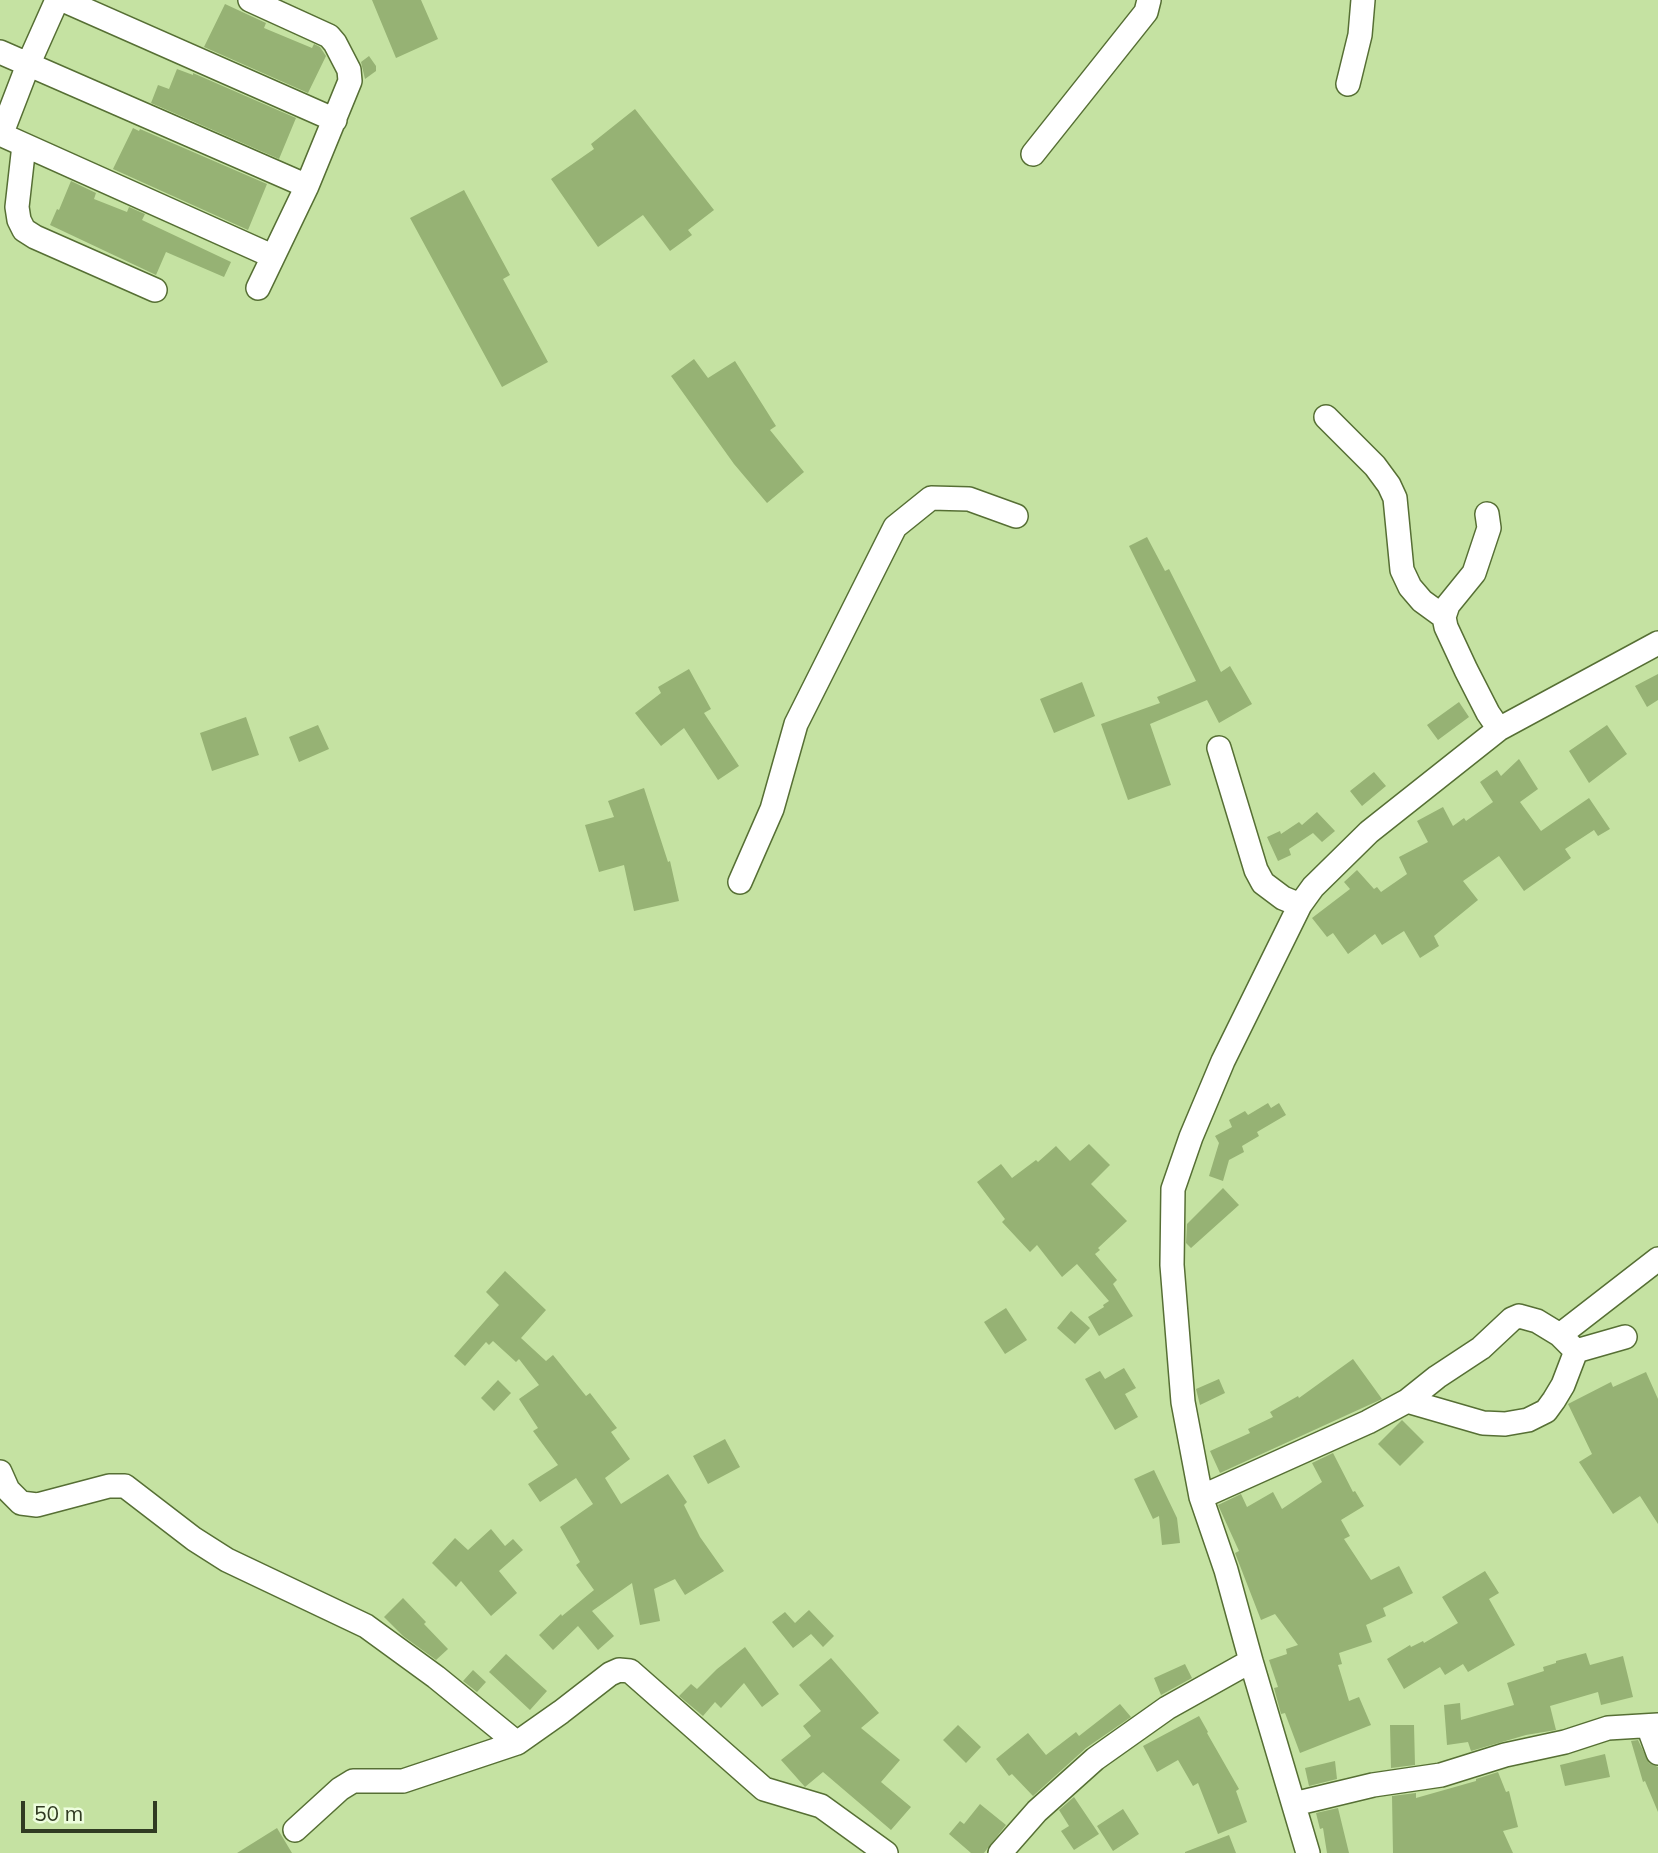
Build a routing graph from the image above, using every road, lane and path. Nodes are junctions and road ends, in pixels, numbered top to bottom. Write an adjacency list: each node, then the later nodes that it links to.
1 (57, 0): 9 (street)
2 (63, 0): 11 (street)
3 (250, 0): 7 (street)
4 (288, 0): 7 (street)
5 (1149, 0): 14 (street)
6 (1363, 0): 10 (street)
7 (299, 22): 11 (street)
8 (0, 52): 9 (street)
9 (28, 65): 12 (street); 15 (street)
10 (1348, 83)
11 (335, 120): 15 (street)
12 (0, 134): 13 (street)
13 (24, 145): 16 (street); 18 (street)
14 (1033, 154)
15 (307, 186): 16 (street)
16 (272, 256): 17 (street)
17 (258, 288)
18 (155, 290)
19 (1326, 417): 22 (street)
20 (1487, 514): 22 (street)
21 (1016, 516): 26 (street)
22 (1444, 617): 24 (street)
23 (1658, 643): 24 (street)
24 (1493, 721): 27 (street)
25 (1219, 748): 27 (street)
26 (740, 882)
27 (1292, 901): 33 (street)
28 (1658, 1259): 30 (street)
29 (1625, 1337): 30 (street)
30 (1568, 1343): 31 (street); 31 (street)
31 (1407, 1401): 33 (street)
32 (0, 1472): 36 (street)
33 (1201, 1497): 34 (street)
34 (1251, 1661): 38 (street); 41 (street)
35 (1653, 1726): 37 (street); 38 (street)
36 (517, 1743): 39 (street); 40 (street)
37 (1658, 1753)
38 (1294, 1804): 42 (street)
39 (295, 1829)
40 (886, 1853)
41 (1000, 1853)
42 (1308, 1853)

